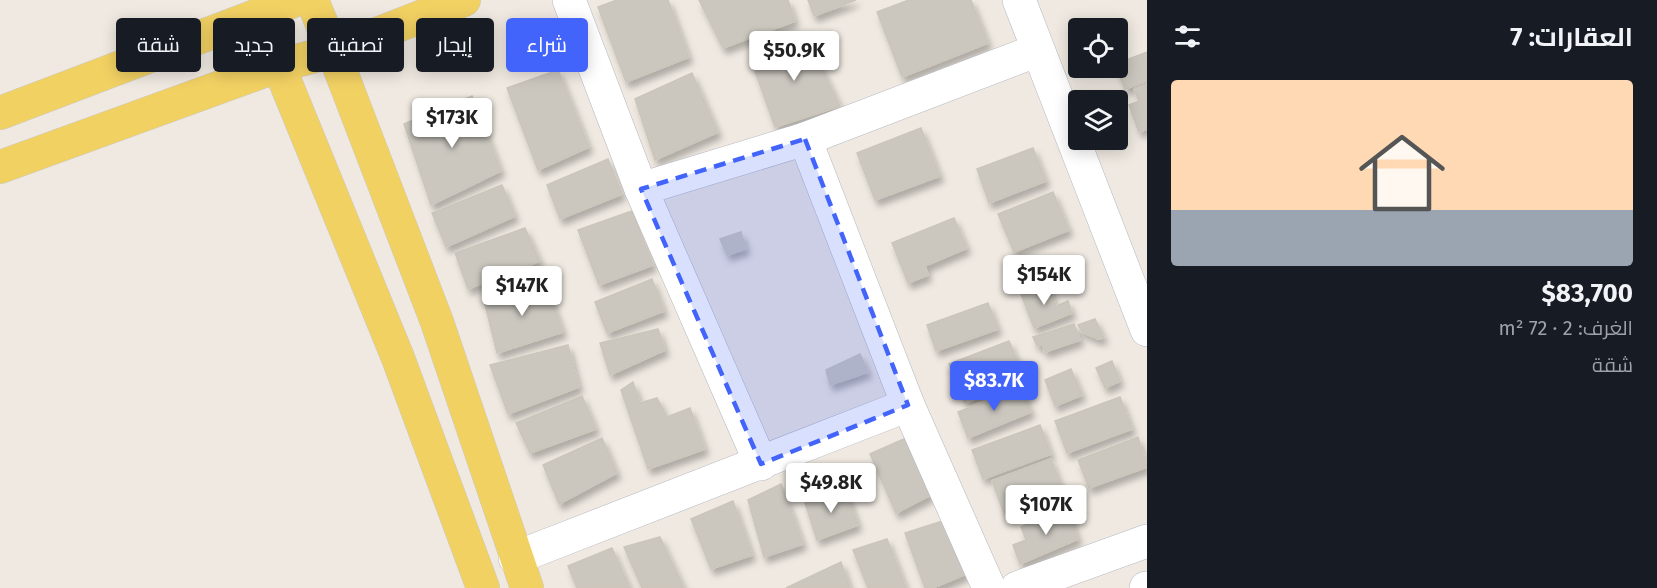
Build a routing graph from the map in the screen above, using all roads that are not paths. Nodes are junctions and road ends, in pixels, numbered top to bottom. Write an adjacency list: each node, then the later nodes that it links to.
1 (296, 0): 6 (main road)
2 (312, 0): 8 (main road)
3 (464, 0): 9 (main road)
4 (570, 0): 17 (street)
5 (1019, 0): 10 (street)
6 (258, 15): 7 (main road); 14 (main road)
7 (259, 18)
8 (319, 18)
9 (404, 23)
10 (1038, 50): 15 (street); 18 (street)
11 (261, 72): 16 (main road)
12 (280, 72): 23 (main road)
13 (341, 72): 22 (main road)
14 (0, 113)
15 (805, 139): 17 (street); 19 (street)
16 (0, 167)
17 (641, 189): 20 (street)
18 (1143, 310)
19 (908, 405): 20 (street); 25 (street)
20 (761, 464): 22 (street)
21 (1147, 541): 26 (street)
22 (515, 558): 24 (main road)
23 (483, 588)
24 (527, 588)
25 (989, 588)
26 (1017, 588)

